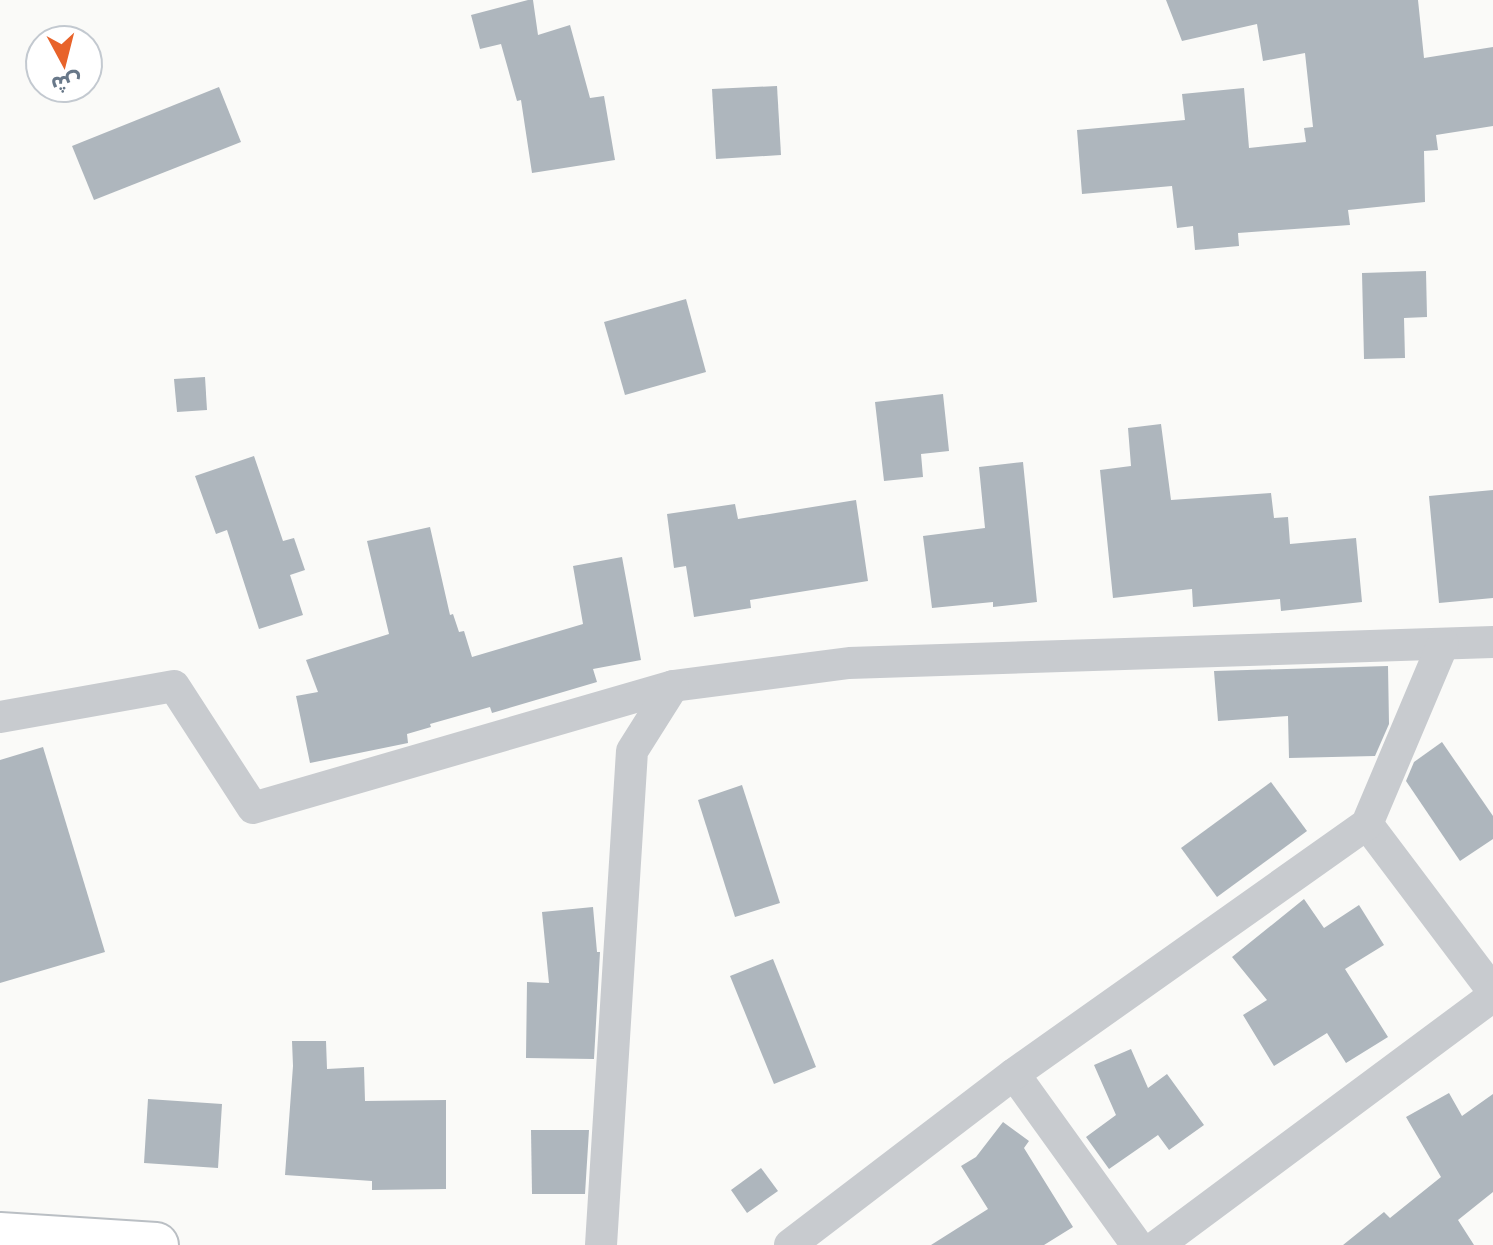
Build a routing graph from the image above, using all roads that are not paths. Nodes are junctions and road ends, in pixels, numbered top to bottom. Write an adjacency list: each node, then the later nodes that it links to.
1 (1493, 642): 2 (street)
2 (1443, 644): 3 (street); 5 (street)
3 (673, 686): 4 (street); 10 (street)
4 (0, 717)
5 (1367, 824): 6 (street); 7 (street)
6 (1493, 994): 13 (street)
7 (1014, 1074): 11 (street); 12 (street)
8 (0, 1235): 9 (main road)
9 (156, 1245)
10 (601, 1245)
11 (790, 1245)
12 (1137, 1245)
13 (1158, 1245)

